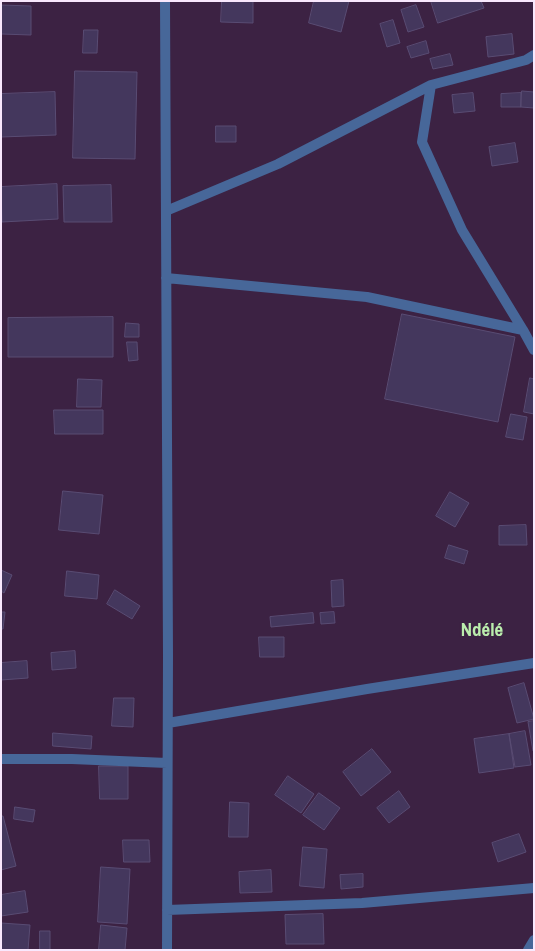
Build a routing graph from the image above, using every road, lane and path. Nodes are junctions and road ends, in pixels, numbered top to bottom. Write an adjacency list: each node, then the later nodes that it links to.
1 (165, 1): 4 (street)
2 (534, 55): 3 (street)
3 (431, 85): 4 (street); 6 (street)
4 (166, 211): 5 (street)
5 (166, 278): 6 (street); 9 (street)
6 (523, 330): 7 (street)
7 (534, 350)
8 (534, 663): 9 (street)
9 (168, 723): 11 (street)
10 (1, 759): 11 (street)
11 (167, 763): 13 (street)
12 (534, 888): 13 (street)
13 (167, 910): 15 (street)
14 (534, 940): 16 (street)
15 (167, 950)
16 (528, 950)

